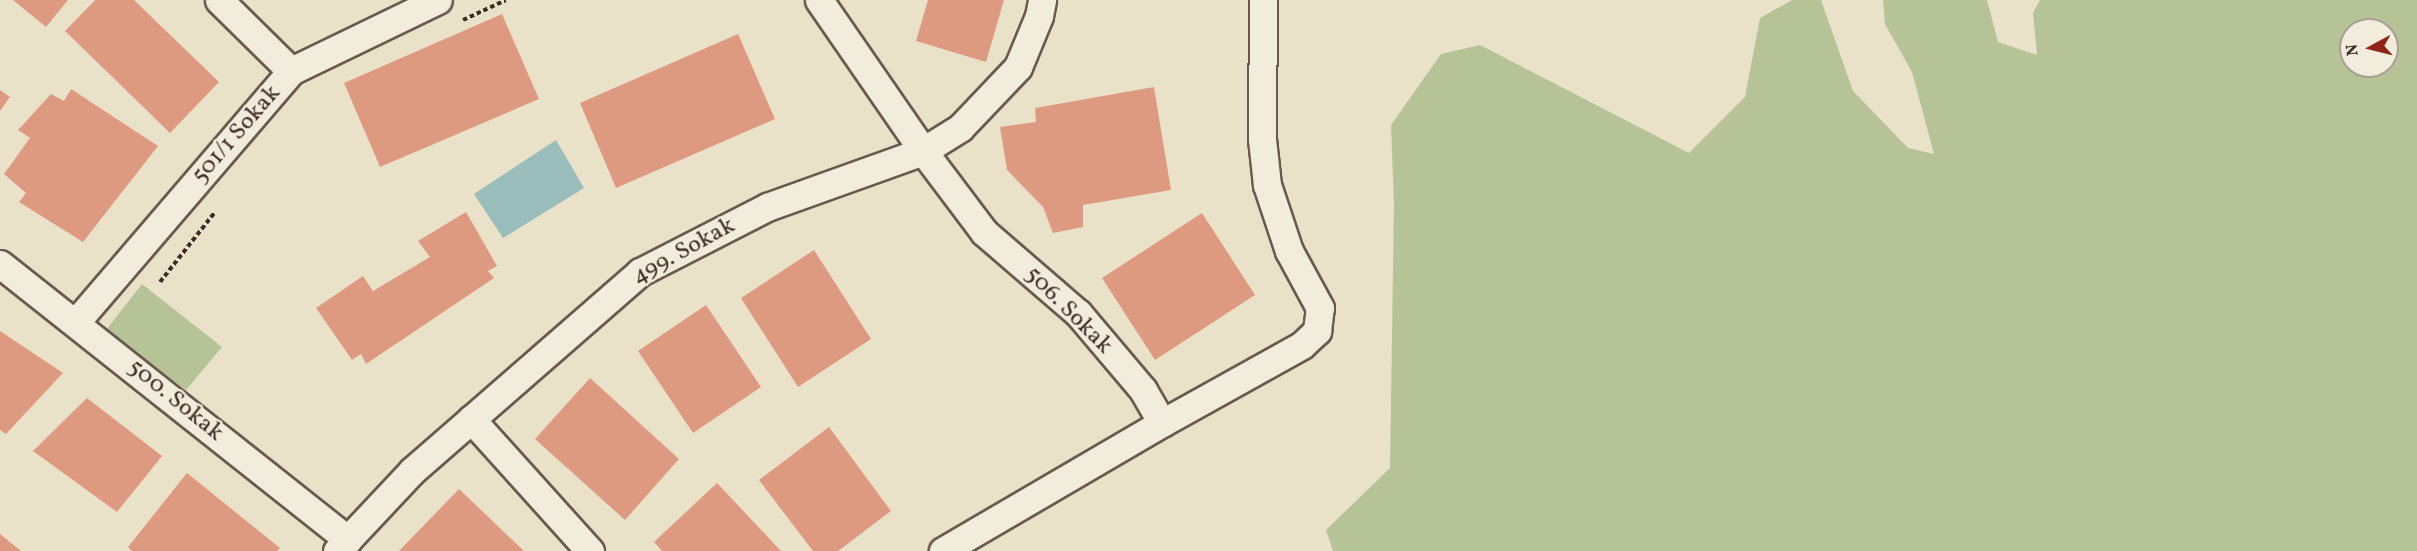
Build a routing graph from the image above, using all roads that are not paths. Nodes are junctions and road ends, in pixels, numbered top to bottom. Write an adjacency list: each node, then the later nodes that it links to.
1 (219, 0): 6 (street)
2 (438, 0): 6 (street, 501/1 Sokak)
3 (819, 0): 7 (street, 506. Sokak)
4 (1042, 0): 7 (street, 499. Sokak)
5 (1263, 0): 11 (street)
6 (291, 71): 9 (street, 501/1 Sokak)
7 (923, 151): 10 (street, 499. Sokak); 11 (street, 506. Sokak)
8 (0, 264): 9 (street, 500. Sokak)
9 (76, 322): 12 (street, 500. Sokak)
10 (471, 419): 12 (street, 499. Sokak); 13 (street)
11 (1162, 423): 14 (street)
12 (342, 545)
13 (590, 551)
14 (943, 551)

